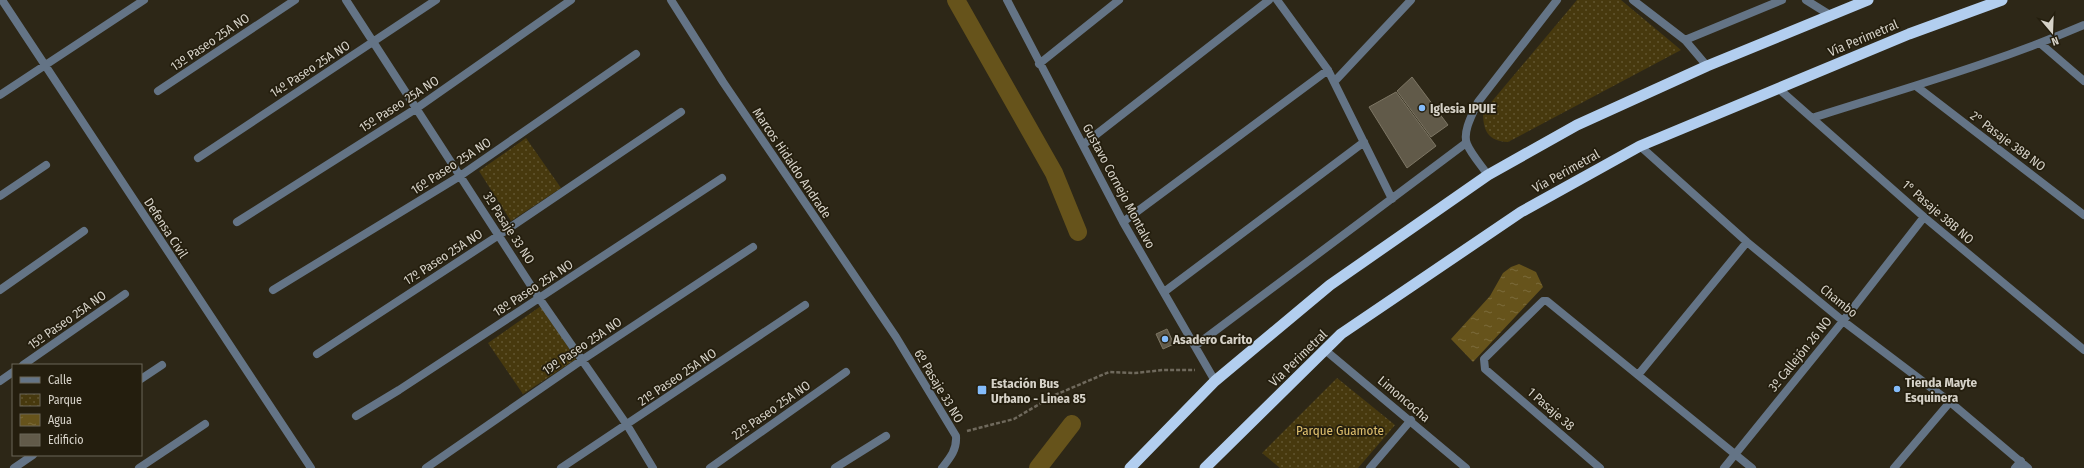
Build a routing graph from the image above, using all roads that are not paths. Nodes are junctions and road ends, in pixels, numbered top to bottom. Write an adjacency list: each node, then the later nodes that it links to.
1 (2, 0): 26 (street, Defensa Civil)
2 (144, 0): 26 (street)
3 (295, 0): 33 (street, 13º Paseo 25A NO)
4 (346, 0): 22 (street, 3º Pasaje 33 NO)
5 (436, 0): 22 (street, 14º Paseo 25A NO)
6 (571, 0): 35 (street, 15º Paseo 25A NO)
7 (671, 0): 64 (street, Marcos Hidaldo Andrade)
8 (1007, 0): 25 (street, Gustavo Cornejo Montalvo)
9 (1119, 0): 25 (street)
10 (1269, 0): 40 (street)
11 (1278, 0): 28 (street)
12 (1412, 0): 30 (street)
13 (1557, 0): 39 (street)
14 (1633, 0): 21 (street)
15 (1782, 0): 21 (street)
16 (1806, 0): 19 (street)
17 (1868, 0): 19 (highway)
18 (2002, 0): 32 (highway, Vía Perimetral)
19 (1830, 16): 27 (highway)
20 (2084, 25): 23 (street)
21 (1685, 40): 27 (street)
22 (373, 42): 35 (street, 3º Pasaje 33 NO); 42 (street, 14º Paseo 25A NO)
23 (2041, 44): 29 (street); 31 (street)
24 (636, 54): 45 (street, 16º Paseo 25A NO)
25 (1039, 64): 40 (street, Gustavo Cornejo Montalvo)
26 (45, 65): 34 (street); 89 (street, Defensa Civil)
27 (1707, 66): 44 (highway)
28 (1328, 70): 30 (street); 52 (street)
29 (2084, 81)
30 (1334, 82): 38 (street)
31 (1916, 86): 37 (street); 49 (street, 2° Pasaje 38B NO)
32 (1779, 89): 37 (street, 1° Pasaje 38B NO); 41 (highway, Vía Perimetral)
33 (158, 91)
34 (0, 95)
35 (416, 108): 45 (street, 3º Pasaje 33 NO); 51 (street, 15º Paseo 25A NO)
36 (681, 112): 54 (street, 17º Paseo 25A NO)
37 (1812, 118): 50 (street, 1° Pasaje 38B NO)
38 (1364, 142): 48 (street); 59 (street)
39 (1466, 143): 44 (street); 48 (street)
40 (1084, 144): 52 (street, Gustavo Cornejo Montalvo)
41 (1640, 146): 55 (street, Chambo); 66 (highway, Vía Perimetral)
42 (198, 158)
43 (46, 165): 47 (street)
44 (1488, 174): 77 (highway)
45 (460, 176): 54 (street, 3º Pasaje 33 NO); 58 (street, 16º Paseo 25A NO)
46 (722, 178): 61 (street, 18º Paseo 25A NO)
47 (0, 196)
48 (1392, 199): 65 (street)
49 (2084, 214)
50 (1924, 217): 63 (street, 3º Callejón 26 NO); 67 (street, 1° Pasaje 38B NO)
51 (237, 222)
52 (1123, 222): 59 (street, Gustavo Cornejo Montalvo)
53 (84, 231): 57 (street)
54 (499, 235): 61 (street, 3º Pasaje 33 NO); 68 (street, 17º Paseo 25A NO)
55 (1747, 242): 63 (street, Chambo); 74 (street)
56 (753, 247): 69 (street, 19º Paseo 25A NO)
57 (0, 290)
58 (273, 290)
59 (1164, 292): 65 (street, Gustavo Cornejo Montalvo)
60 (125, 294): 70 (street, 15º Paseo 25A NO)
61 (539, 298): 69 (street, 3º Pasaje 33 NO); 79 (street, 18º Paseo 25A NO)
62 (806, 305): 82 (street, 21º Paseo 25A NO)
63 (1843, 321): 78 (street, Chambo); 84 (street, 3º Callejón 26 NO)
64 (896, 337): 95 (street, 6º Pasaje 33 NO)
65 (1195, 346): 77 (street, Gustavo Cornejo Montalvo)
66 (1325, 350): 80 (street, Limoncocha); 97 (highway, Vía Perimetral)
67 (2084, 350)
68 (317, 354)
69 (582, 360): 82 (street, 3º Pasaje 33 NO); 90 (street, 19º Paseo 25A NO)
70 (24, 364)
71 (162, 364): 75 (street)
72 (846, 372): 93 (street, 22º Paseo 25A NO)
73 (12, 373): 76 (street)
74 (1638, 375): 84 (street); 100 (street, 1 Pasaje 38)
75 (142, 378)
76 (0, 381)
77 (1215, 381): 96 (highway)
78 (1950, 402): 86 (street, Chambo); 103 (street)
79 (356, 416)
80 (1411, 420): 98 (street); 99 (street, Limoncocha)
81 (205, 424): 88 (street)
82 (626, 424): 91 (street, 21º Paseo 25A NO); 92 (street, 3º Pasaje 33 NO)
83 (886, 436): 94 (street)
84 (1735, 454): 101 (street, 3º Callejón 26 NO); 102 (street)
85 (32, 456): 87 (street)
86 (2021, 461): 104 (street); 105 (street, Chambo)
87 (14, 468)
88 (139, 468)
89 (311, 468)
90 (426, 468)
91 (561, 468)
92 (653, 468)
93 (710, 468)
94 (835, 468)
95 (942, 468)
96 (1130, 468)
97 (1205, 468)
98 (1370, 468)
99 (1466, 468)
100 (1600, 468)
101 (1724, 468)
102 (1752, 468)
103 (1894, 468)
104 (2015, 468)
105 (2028, 468)

